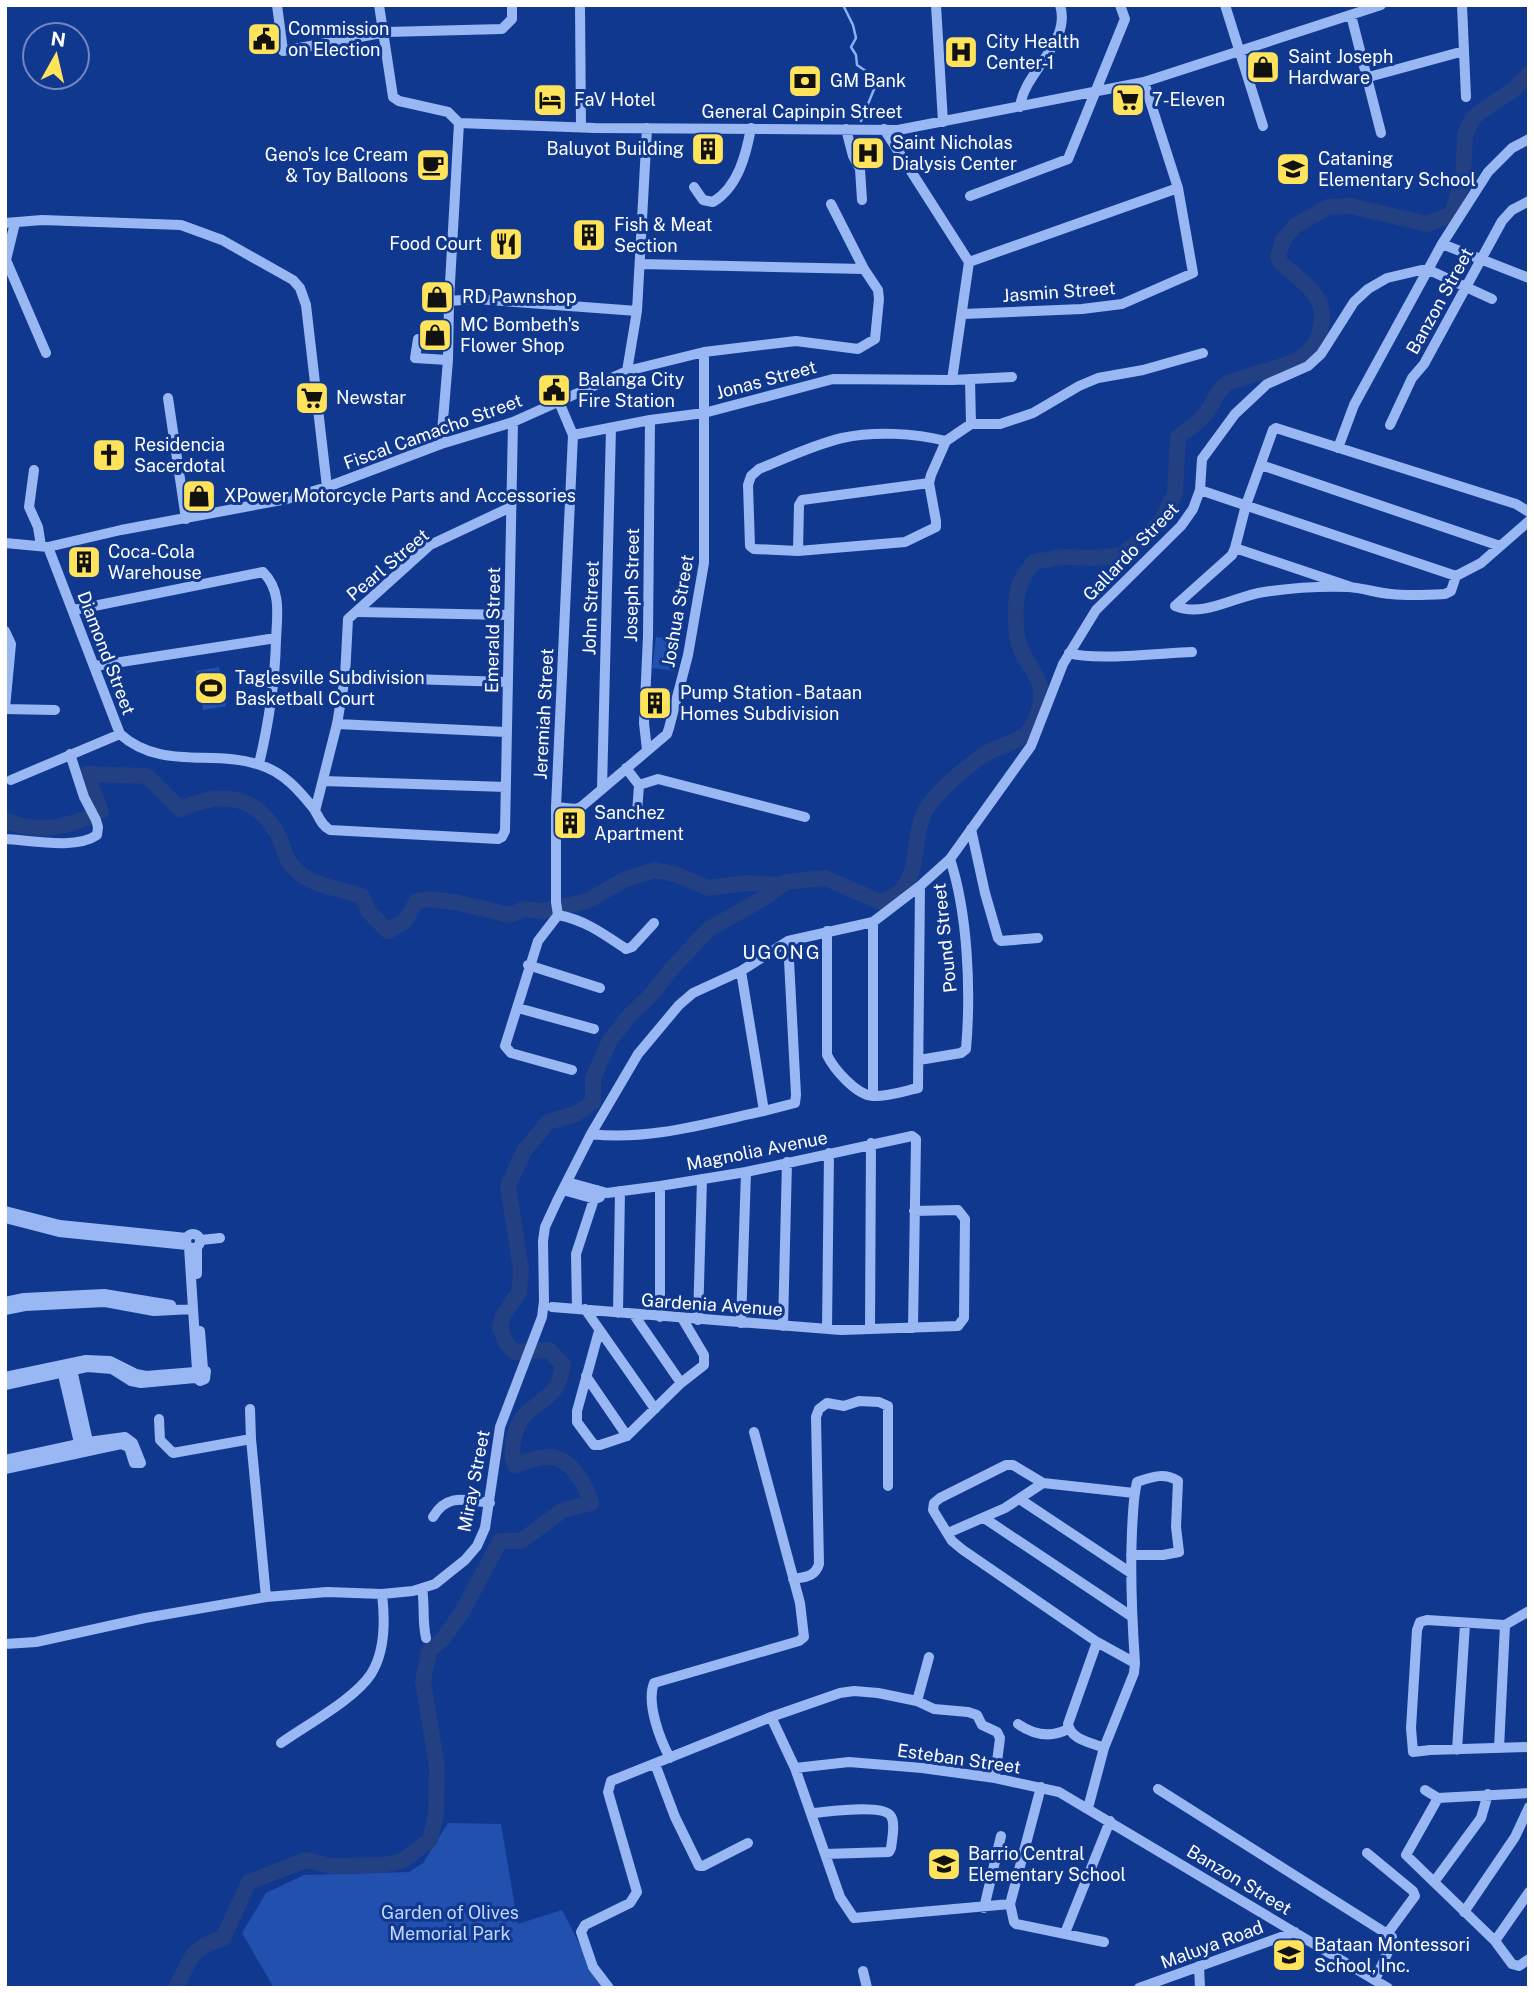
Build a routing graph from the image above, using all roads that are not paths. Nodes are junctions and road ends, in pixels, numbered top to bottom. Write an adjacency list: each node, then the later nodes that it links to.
1 (278, 5): 12 (street)
2 (379, 5): 12 (street)
3 (512, 5): 12 (street)
4 (580, 5): 23 (street)
5 (936, 5): 20 (street)
6 (1060, 5): 19 (street)
7 (1120, 5): 17 (street)
8 (1225, 5): 13 (street)
9 (1381, 5): 11 (street, General Capinpin Street)
10 (1462, 5): 14 (street)
11 (1351, 15): 13 (street, General Capinpin Street); 15 (street)
12 (382, 33): 21 (street)
13 (1239, 51): 16 (street, General Capinpin Street); 22 (street)
14 (1464, 51): 15 (street); 18 (street)
15 (1365, 78): 28 (street)
16 (1144, 82): 17 (street, General Capinpin Street); 31 (street)
17 (1096, 92): 19 (street, General Capinpin Street); 32 (street)
18 (1465, 97)
19 (1020, 107): 20 (street, General Capinpin Street)
20 (943, 122): 27 (street, General Capinpin Street)
21 (459, 123): 23 (street, General Capinpin Street); 47 (street)
22 (1263, 126)
23 (581, 127): 24 (street, General Capinpin Street)
24 (647, 128): 25 (street, General Capinpin Street); 41 (street)
25 (751, 128): 26 (street, General Capinpin Street); 30 (street)
26 (846, 129): 27 (street, General Capinpin Street); 33 (street)
27 (884, 130): 40 (street)
28 (1381, 133)
29 (1529, 139): 37 (street)
30 (694, 187)
31 (1178, 188): 40 (street); 49 (street, Jasmin Street)
32 (970, 196)
33 (862, 200)
34 (1529, 201): 38 (street, Banzon Street)
35 (831, 204): 42 (street)
36 (10, 223): 39 (street); 74 (street)
37 (1442, 244): 38 (street); 43 (street)
38 (1480, 259): 44 (street); 45 (street, Banzon Street)
39 (6, 262): 52 (street)
40 (969, 262): 49 (street)
41 (640, 264): 42 (street); 48 (street)
42 (864, 269): 51 (street)
43 (1430, 269): 45 (street); 70 (street); 75 (street, Gallardo Street)
44 (1529, 278)
45 (1466, 287): 46 (street); 65 (street, Banzon Street)
46 (1492, 299)
47 (449, 301): 48 (street); 54 (street)
48 (638, 311): 55 (street)
49 (963, 314): 58 (street)
50 (418, 339): 54 (street)
51 (705, 352): 55 (street); 61 (street, Joshua Street)
52 (46, 353)
53 (1203, 353): 64 (street)
54 (447, 360): 69 (street)
55 (627, 371): 60 (street, Fiscal Camacho Street)
56 (1012, 377): 57 (street, Jonas Street)
57 (970, 379): 58 (street, Jonas Street); 64 (street)
58 (952, 380): 61 (street, Jonas Street)
59 (168, 398): 79 (street)
60 (559, 402): 63 (street, Fiscal Camacho Street); 67 (street, Jeremiah Street)
61 (704, 413): 62 (street, Jonas Street); 103 (street, Joshua Street)
62 (650, 420): 66 (street, Jonas Street); 103 (street, Joseph Street)
63 (513, 422): 69 (street, Fiscal Camacho Street); 77 (street, Emerald Street)
64 (971, 424): 68 (street)
65 (1390, 425)
66 (611, 428): 67 (street, Jonas Street); 111 (street, John Street)
67 (573, 435): 112 (street, Jeremiah Street)
68 (946, 441): 73 (street); 85 (street)
69 (441, 444): 74 (street, Fiscal Camacho Street)
70 (1338, 448): 71 (street); 78 (street)
71 (1261, 465): 76 (street); 82 (street)
72 (34, 470): 83 (street, Diamond Street)
73 (929, 483): 85 (street); 85 (street)
74 (327, 487): 79 (street, Fiscal Camacho Street)
75 (1200, 490): 76 (street); 94 (street, Gallardo Street)
76 (1246, 505): 84 (street); 86 (street)
77 (511, 507): 89 (street, Pearl Street); 90 (street, Emerald Street)
78 (1529, 512)
79 (186, 519): 83 (street, Fiscal Camacho Street)
80 (1529, 521): 82 (street)
81 (5, 543): 83 (street, Fiscal Camacho Street)
82 (1500, 545): 86 (street)
83 (44, 546): 88 (street, Diamond Street)
84 (1236, 548): 87 (street); 87 (street)
85 (798, 551)
86 (1456, 576): 87 (street)
87 (1351, 587)
88 (74, 610): 92 (street); 95 (street, Diamond Street)
89 (358, 612): 90 (street); 96 (street, Pearl Street)
90 (508, 615): 97 (street, Emerald Street)
91 (5, 631): 98 (street)
92 (276, 638): 95 (street); 105 (street)
93 (1192, 652): 94 (street)
94 (1069, 653): 116 (street, Gallardo Street)
95 (95, 667): 102 (street, Diamond Street)
96 (345, 677): 97 (street); 100 (street, Pearl Street)
97 (507, 682): 101 (street, Emerald Street)
98 (5, 709): 99 (street)
99 (55, 710)
100 (337, 724): 101 (street); 108 (street, Pearl Street)
101 (506, 732): 110 (street, Emerald Street)
102 (120, 734): 104 (street); 105 (street, Diamond Street)
103 (646, 750): 106 (street, Joshua Street)
104 (70, 754): 107 (street); 118 (street)
105 (258, 764): 113 (street, Diamond Street)
106 (626, 768): 109 (street); 111 (street, Joshua Street)
107 (11, 780)
108 (323, 781): 110 (street); 113 (street, Pearl Street)
109 (639, 785): 114 (street); 115 (street)
110 (506, 787): 117 (street, Emerald Street)
111 (602, 789): 112 (street, Joshua Street)
112 (556, 807): 121 (street, Jeremiah Street)
113 (315, 811): 117 (street, Diamond Street)
114 (637, 813)
115 (805, 817)
116 (971, 829): 119 (street, Gallardo Street); 125 (street)
117 (502, 838)
118 (5, 839)
119 (950, 859): 120 (street, Gallardo Street); 132 (street, Pound Street)
120 (920, 886): 122 (street, Gallardo Street); 132 (street)
121 (557, 909): 123 (street); 127 (street)
122 (873, 922): 124 (street, Gallardo Street); 134 (street)
123 (654, 923)
124 (827, 931): 126 (street, Gallardo Street); 134 (street)
125 (1038, 938)
126 (788, 941): 128 (street, Gallardo Street); 135 (street)
127 (528, 965): 129 (street); 130 (street)
128 (741, 971): 135 (street); 136 (street, Miray Street)
129 (600, 988)
130 (518, 1007): 131 (street); 133 (street)
131 (594, 1029)
132 (919, 1059): 134 (street)
133 (572, 1070)
134 (873, 1096)
135 (764, 1111): 136 (street)
136 (591, 1134): 142 (street, Miray Street)
137 (872, 1143): 138 (street, Magnolia Avenue); 147 (street, Magnolia Avenue); 167 (street)
138 (829, 1153): 139 (street, Magnolia Avenue); 166 (street)
139 (787, 1162): 140 (street, Magnolia Avenue); 164 (street)
140 (746, 1172): 141 (street, Magnolia Avenue); 163 (street)
141 (702, 1179): 143 (street, Magnolia Avenue); 162 (street)
142 (565, 1186): 145 (street, Magnolia Avenue); 189 (street, Miray Street)
143 (660, 1186): 144 (street, Magnolia Avenue); 160 (street)
144 (620, 1191): 145 (street, Magnolia Avenue); 158 (street)
145 (600, 1194): 156 (street)
146 (5, 1211): 149 (street)
147 (914, 1211): 165 (street); 165 (street, Gardenia Avenue)
148 (5, 1218): 149 (street)
149 (59, 1228): 151 (street)
150 (220, 1238): 151 (street)
151 (192, 1244): 154 (street); 169 (street)
152 (5, 1302): 153 (street)
153 (25, 1302): 154 (street); 157 (street)
154 (193, 1306): 169 (street)
155 (552, 1307): 156 (street, Gardenia Avenue)
156 (581, 1309): 158 (street, Gardenia Avenue); 168 (street)
157 (5, 1310)
158 (618, 1313): 159 (street, Gardenia Avenue)
159 (634, 1315): 160 (street, Gardenia Avenue); 173 (street)
160 (660, 1317): 161 (street, Gardenia Avenue)
161 (682, 1318): 162 (street, Gardenia Avenue); 173 (street)
162 (698, 1320): 163 (street, Gardenia Avenue)
163 (741, 1323): 164 (street, Gardenia Avenue)
164 (783, 1326): 166 (street, Gardenia Avenue)
165 (913, 1328): 167 (street, Gardenia Avenue)
166 (827, 1329): 167 (street, Gardenia Avenue)
167 (870, 1329)
168 (599, 1331): 171 (street); 176 (street)
169 (197, 1333): 170 (street)
170 (67, 1368): 172 (street); 174 (street); 181 (street)
171 (586, 1376): 179 (street); 179 (street)
172 (5, 1377)
173 (681, 1383): 176 (street)
174 (5, 1385)
175 (250, 1409): 180 (street)
176 (655, 1409): 179 (street)
177 (159, 1419): 180 (street)
178 (754, 1432): 195 (street)
179 (627, 1436)
180 (251, 1439): 198 (street)
181 (85, 1447): 181 (street); 183 (street)
182 (5, 1460): 183 (street)
183 (23, 1460): 184 (street)
184 (5, 1469)
185 (1044, 1483): 187 (street); 188 (street); 192 (street)
186 (888, 1486): 195 (street)
187 (1134, 1493): 193 (street); 193 (street)
188 (1021, 1500): 191 (street); 194 (street)
189 (490, 1503): 190 (street); 196 (street, Miray Street)
190 (433, 1517)
191 (984, 1518): 192 (street); 200 (street)
192 (947, 1533): 204 (street)
193 (1131, 1555): 194 (street)
194 (1131, 1573): 200 (street)
195 (793, 1579): 217 (street)
196 (422, 1588): 197 (street, Miray Street); 203 (street)
197 (382, 1594): 198 (street, Miray Street); 212 (street)
198 (266, 1597): 205 (street, Miray Street)
199 (1529, 1611): 202 (street)
200 (1131, 1616): 207 (street)
201 (1465, 1624): 202 (street); 216 (street); 216 (street)
202 (1505, 1625): 215 (street)
203 (426, 1638)
204 (1097, 1642): 207 (street); 211 (street)
205 (5, 1644)
206 (929, 1657): 208 (street)
207 (1135, 1662): 214 (street)
208 (917, 1701): 209 (street); 220 (street)
209 (771, 1717): 217 (street); 219 (street)
210 (1018, 1724): 211 (street)
211 (1068, 1730): 214 (street)
212 (281, 1743)
213 (1529, 1747): 215 (street)
214 (1104, 1748): 228 (street)
215 (1499, 1748): 216 (street)
216 (1457, 1749)
217 (670, 1758): 218 (street)
218 (655, 1764): 232 (street); 249 (street)
219 (795, 1768): 220 (street, Esteban Street); 229 (street)
220 (995, 1778): 221 (street, Esteban Street)
221 (1041, 1787): 228 (street, Esteban Street); 237 (street)
222 (1157, 1789): 242 (street)
223 (1425, 1790): 226 (street)
224 (1488, 1794): 225 (street); 226 (street); 235 (street)
225 (1529, 1794)
226 (1438, 1798): 235 (street)
227 (1529, 1807): 239 (street)
228 (1088, 1808): 230 (street, Esteban Street)
229 (812, 1813): 234 (street); 234 (street)
230 (1110, 1821): 240 (street, Banzon Street); 241 (street)
231 (1001, 1836): 238 (street)
232 (748, 1843)
233 (1367, 1853): 242 (street)
234 (825, 1854): 238 (street)
235 (1434, 1881): 239 (street)
236 (1529, 1892): 243 (street)
237 (1010, 1904): 238 (street); 241 (street)
238 (984, 1908)
239 (1464, 1912): 243 (street)
240 (1295, 1932): 246 (street, Maluya Road); 248 (street, Banzon Street)
241 (1065, 1933): 244 (street)
242 (1387, 1934): 248 (street)
243 (1494, 1941): 245 (street)
244 (1104, 1942)
245 (1529, 1959)
246 (1199, 1966): 251 (street, Maluya Road); 252 (street)
247 (863, 1971): 250 (street)
248 (1375, 1980): 253 (street, Banzon Street)
249 (609, 1988)
250 (867, 1988)
251 (1139, 1988)
252 (1200, 1988)
253 (1388, 1988)

